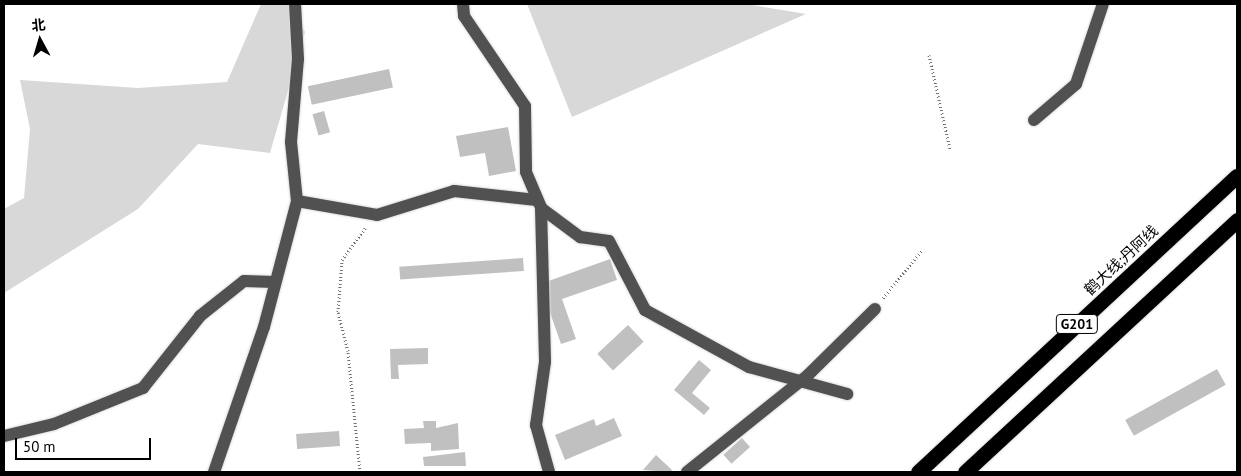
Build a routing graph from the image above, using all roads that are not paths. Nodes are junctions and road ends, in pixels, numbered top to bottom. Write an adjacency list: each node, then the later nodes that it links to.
1 (296, 4): 6 (street)
2 (462, 4): 7 (street)
3 (1103, 4): 4 (street)
4 (1034, 120)
5 (1237, 176): 17 (highway, 鹤大线;丹阿线 / G201)
6 (297, 201): 7 (street); 9 (street)
7 (539, 204): 11 (street); 15 (street)
8 (1237, 220): 18 (highway, G201)
9 (274, 282): 13 (street); 14 (street)
10 (875, 309): 11 (street)
11 (799, 382): 12 (street); 16 (street)
12 (847, 394)
13 (4, 436)
14 (214, 472)
15 (549, 472)
16 (687, 472)
17 (918, 472)
18 (965, 472)

